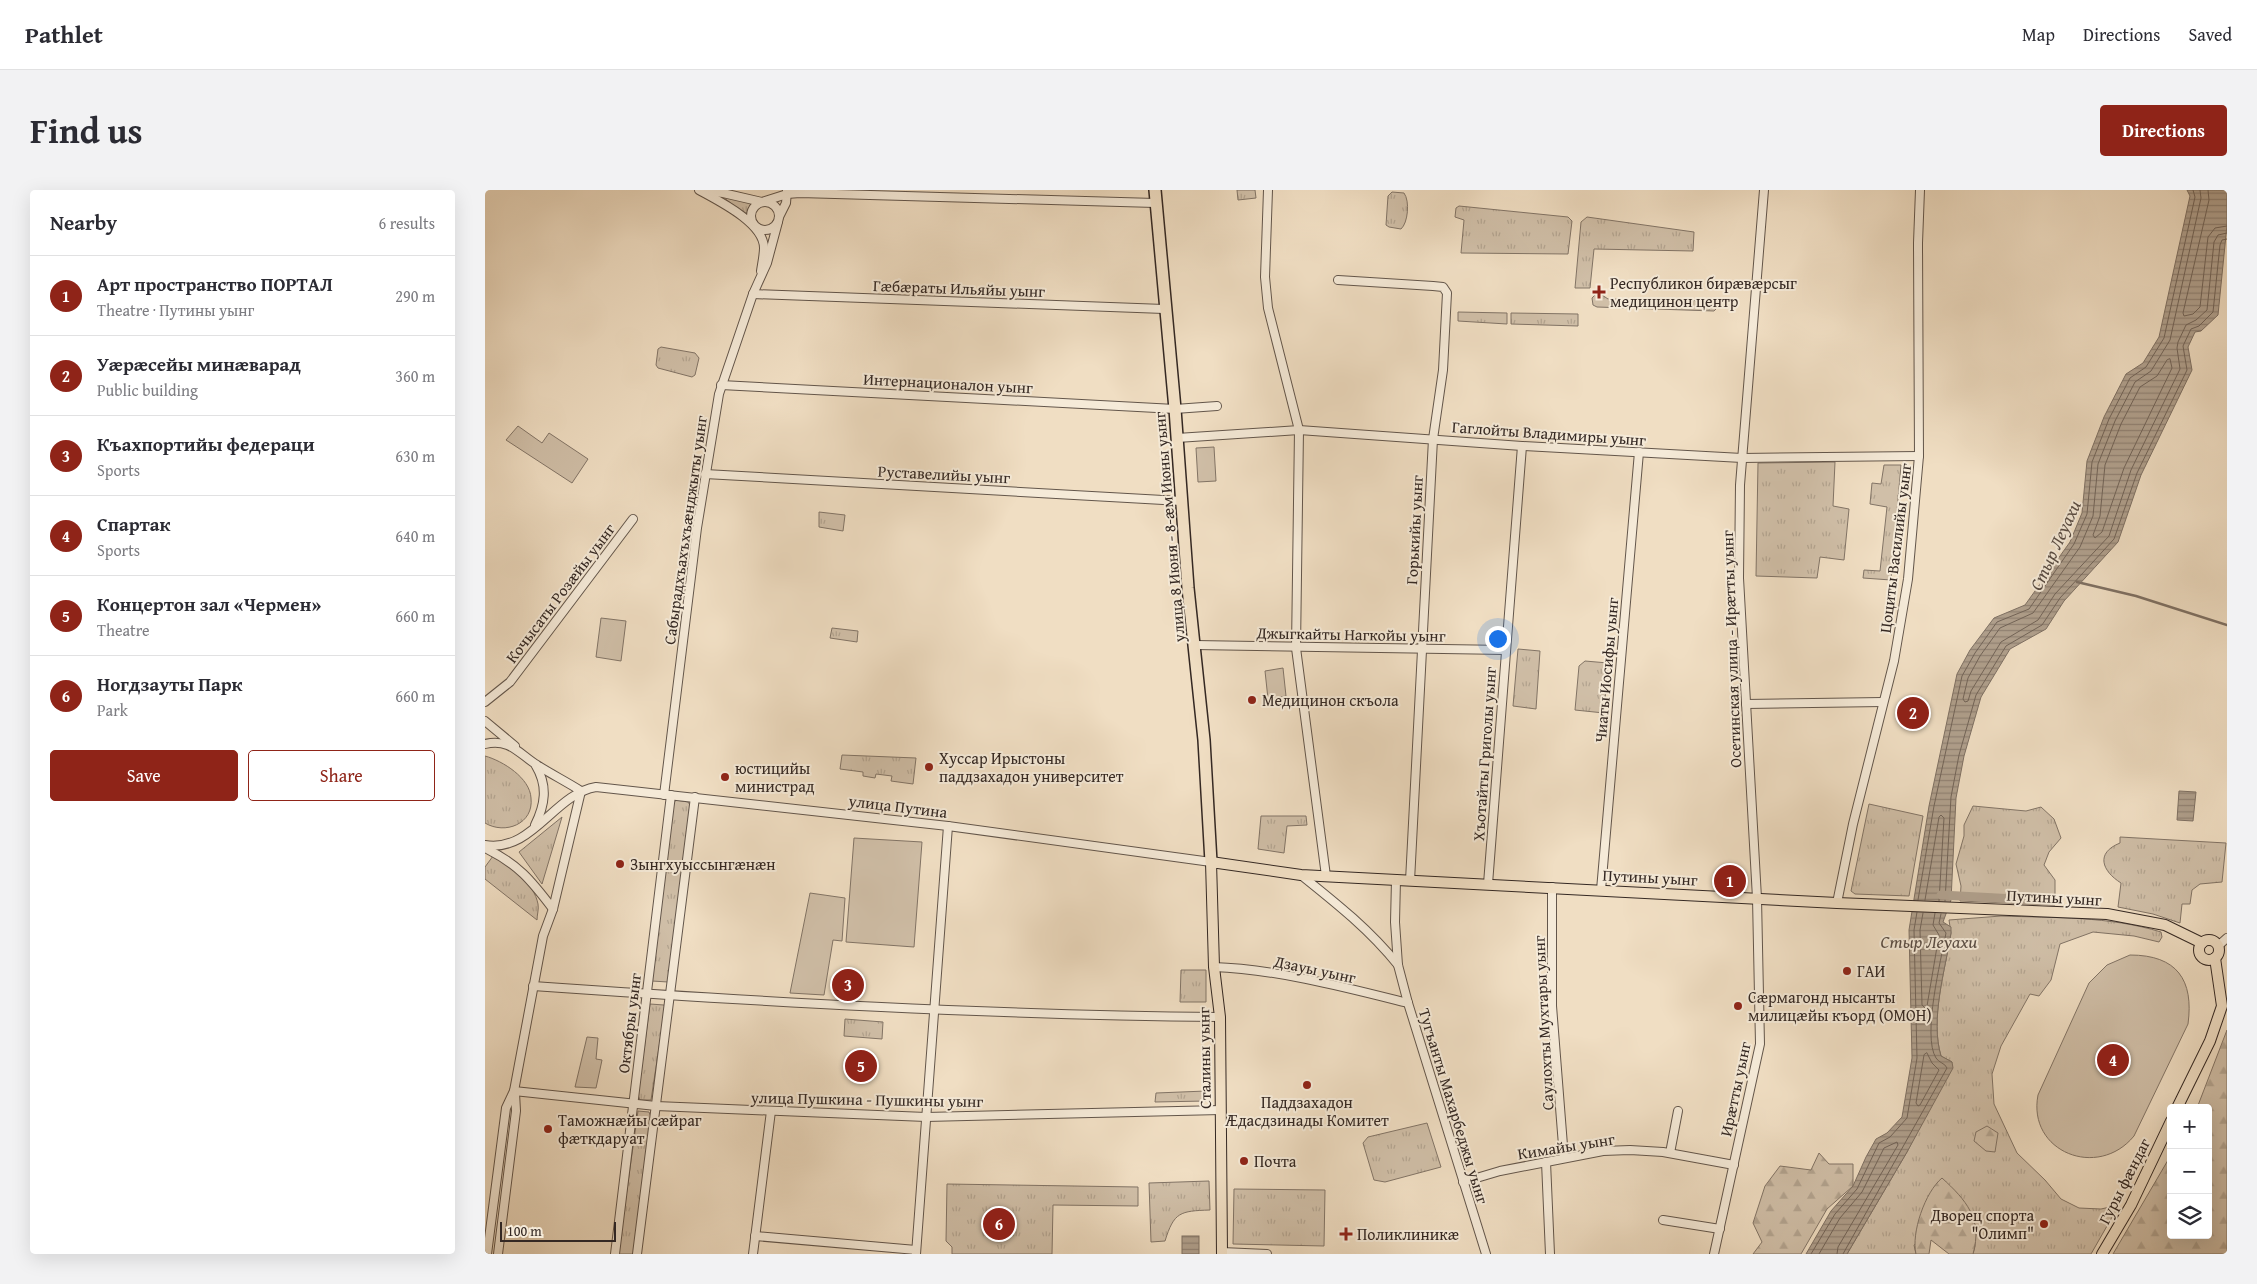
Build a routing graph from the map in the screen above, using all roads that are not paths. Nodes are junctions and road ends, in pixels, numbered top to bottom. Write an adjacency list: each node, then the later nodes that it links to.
1 (697, 190): 8 (street); 11 (street)
2 (777, 190): 8 (street)
3 (1155, 190): 9 (highway, улица 8 Июня - 8-ӕм Июны уынг)
4 (1268, 190): 19 (street)
5 (1764, 190): 25 (street, Осетинская улица - Ирæтты уынг)
6 (1919, 190): 24 (street, Цоциты Василийы уынг)
7 (787, 196): 8 (street); 9 (street); 10 (street, Сабырадхъахъхъæнджыты уынг)
8 (762, 202): 10 (street); 11 (street)
9 (1155, 204): 15 (highway, улица 8 Июня - 8-ӕм Июны уынг)
10 (779, 220): 11 (street); 12 (street, Сабырадхъахъхъæнджыты уынг)
11 (752, 224): 12 (street, Сабырадхъахъхъæнджыты уынг)
12 (760, 276): 14 (street, Сабырадхъахъхъæнджыты уынг)
13 (1338, 280): 21 (street, Горькийы уынг)
14 (753, 294): 15 (street, Гæбæраты Ильяйы уынг); 16 (street, Сабырадхъахъхъæнджыты уынг)
15 (1164, 309): 18 (highway, улица 8 Июня - 8-ӕм Июны уынг)
16 (721, 385): 18 (street, Интернационалон уынг); 26 (street, Сабырадхъахъхъæнджыты уынг)
17 (1217, 406): 18 (street, Интернационалон уынг)
18 (1175, 409): 20 (highway, улица 8 Июня - 8-ӕм Июны уынг)
19 (1299, 430): 20 (street, Гаглойты Владимиры уынг); 21 (street, Гаглойты Владимиры уынг); 30 (street)
20 (1177, 438): 27 (highway, улица 8 Июня - 8-ӕм Июны уынг)
21 (1433, 439): 22 (street, Гаглойты Владимиры уынг); 31 (street, Горькийы уынг)
22 (1522, 446): 23 (street, Гаглойты Владимиры уынг); 32 (street, Хъотайты Григолы уынг)
23 (1639, 452): 25 (street, Гаглойты Владимиры уынг); 53 (street, Чиаты Иосифы уынг)
24 (1919, 456): 25 (street, Гаглойты Владимиры уынг); 34 (street, Цоциты Василийы уынг)
25 (1742, 458): 35 (street, Осетинская улица - Ирæтты уынг)
26 (705, 474): 27 (street, Руставелийы уынг); 41 (street, Сабырадхъахъхъæнджыты уынг)
27 (1181, 501): 29 (highway, улица 8 Июня - 8-ӕм Июны уынг)
28 (633, 519): 33 (street, Кочысаты Розæйы уынг)
29 (1195, 645): 30 (street, Джыгкайты Нагкойы уынг); 46 (highway, улица 8 Июня - 8-ӕм Июны уынг)
30 (1296, 648): 31 (street, Джыгкайты Нагкойы уынг); 48 (street)
31 (1421, 649): 32 (street, Джыгкайты Нагкойы уынг); 50 (street, Горькийы уынг)
32 (1506, 650): 51 (street, Хъотайты Григолы уынг)
33 (485, 702)
34 (1883, 702): 35 (street); 55 (street, Цоциты Василийы уынг)
35 (1746, 704): 54 (street, Осетинская улица - Ирæтты уынг)
36 (485, 721): 38 (street)
37 (485, 744): 38 (street)
38 (521, 751): 39 (street)
39 (535, 764): 40 (street); 44 (street)
40 (581, 791): 41 (street, улица Путина); 44 (street); 56 (street)
41 (667, 795): 42 (street, улица Путина); 64 (street, Октябры уынг)
42 (695, 797): 43 (street, улица Путина); 65 (street)
43 (948, 826): 46 (street, улица Путина); 67 (street)
44 (527, 834): 45 (street)
45 (485, 846): 56 (street)
46 (1211, 862): 47 (main road, Путины уынг); 62 (main road, Сталины уынг)
47 (1301, 875): 48 (main road, Путины уынг); 61 (street, Тугъанты Махарбеджы уынг)
48 (1326, 876): 49 (main road, Путины уынг)
49 (1396, 880): 50 (main road, Путины уынг); 61 (street, Тугъанты Махарбеджы уынг)
50 (1410, 881): 51 (main road, Путины уынг)
51 (1488, 884): 52 (main road, Путины уынг)
52 (1552, 887): 53 (main road, Путины уынг); 79 (street, Саулохты Мухтары уынг)
53 (1601, 890): 54 (main road, Путины уынг)
54 (1757, 898): 55 (main road, Путины уынг); 81 (street, Ирæтты уынг)
55 (1837, 903): 58 (main road, Путины уынг)
56 (553, 908): 63 (street)
57 (2227, 938): 59 (street)
58 (2202, 943): 59 (main road); 60 (main road)
59 (2218, 946): 60 (main road)
60 (2215, 958): 71 (main road)
61 (1398, 965): 66 (street, Тугъанты Махарбеджы уынг)
62 (1214, 967): 66 (street, Дзауы уынг); 68 (main road, Сталины уынг)
63 (533, 986): 64 (street); 69 (street)
64 (647, 994): 65 (street); 70 (street, Октябры уынг)
65 (669, 996): 67 (street); 72 (street)
66 (1408, 1004): 82 (street, Тугъанты Махарбеджы уынг)
67 (935, 1010): 68 (street); 76 (street)
68 (1219, 1017): 73 (main road, Сталины уынг)
69 (514, 1091): 70 (street, улица Пушкина - Пушкины уынг); 88 (street); 89 (street)
70 (633, 1104): 72 (street, улица Пушкина - Пушкины уынг); 90 (street, Октябры уынг)
71 (2179, 1104)
72 (656, 1106): 74 (street, улица Пушкина - Пушкины уынг); 91 (street)
73 (1221, 1110): 76 (street, улица Пушкина - Пушкины уынг); 87 (main road, Сталины уынг)
74 (771, 1111): 76 (street, улица Пушкина - Пушкины уынг); 85 (street)
75 (1678, 1111): 78 (street)
76 (926, 1117): 86 (street)
77 (2167, 1129): 97 (main road, Гуры фӕндаг)
78 (1670, 1153): 79 (street, Кимайы уынг); 81 (street, Кимайы уынг)
79 (1564, 1158): 80 (street, Кимайы уынг)
80 (1546, 1162): 82 (street, Кимайы уынг); 95 (street)
81 (1734, 1165): 84 (street, Ирæтты уынг)
82 (1463, 1182): 94 (street, Тугъанты Махарбеджы уынг)
83 (1663, 1220): 84 (street)
84 (1720, 1229): 96 (street, Ирæтты уынг)
85 (755, 1236): 86 (street); 92 (street)
86 (916, 1252)
87 (1222, 1253): 93 (street)
88 (487, 1254)
89 (498, 1254)
90 (615, 1254)
91 (637, 1254)
92 (753, 1254)
93 (1267, 1254)
94 (1486, 1254)
95 (1550, 1254)
96 (1714, 1254)
97 (2102, 1254)

